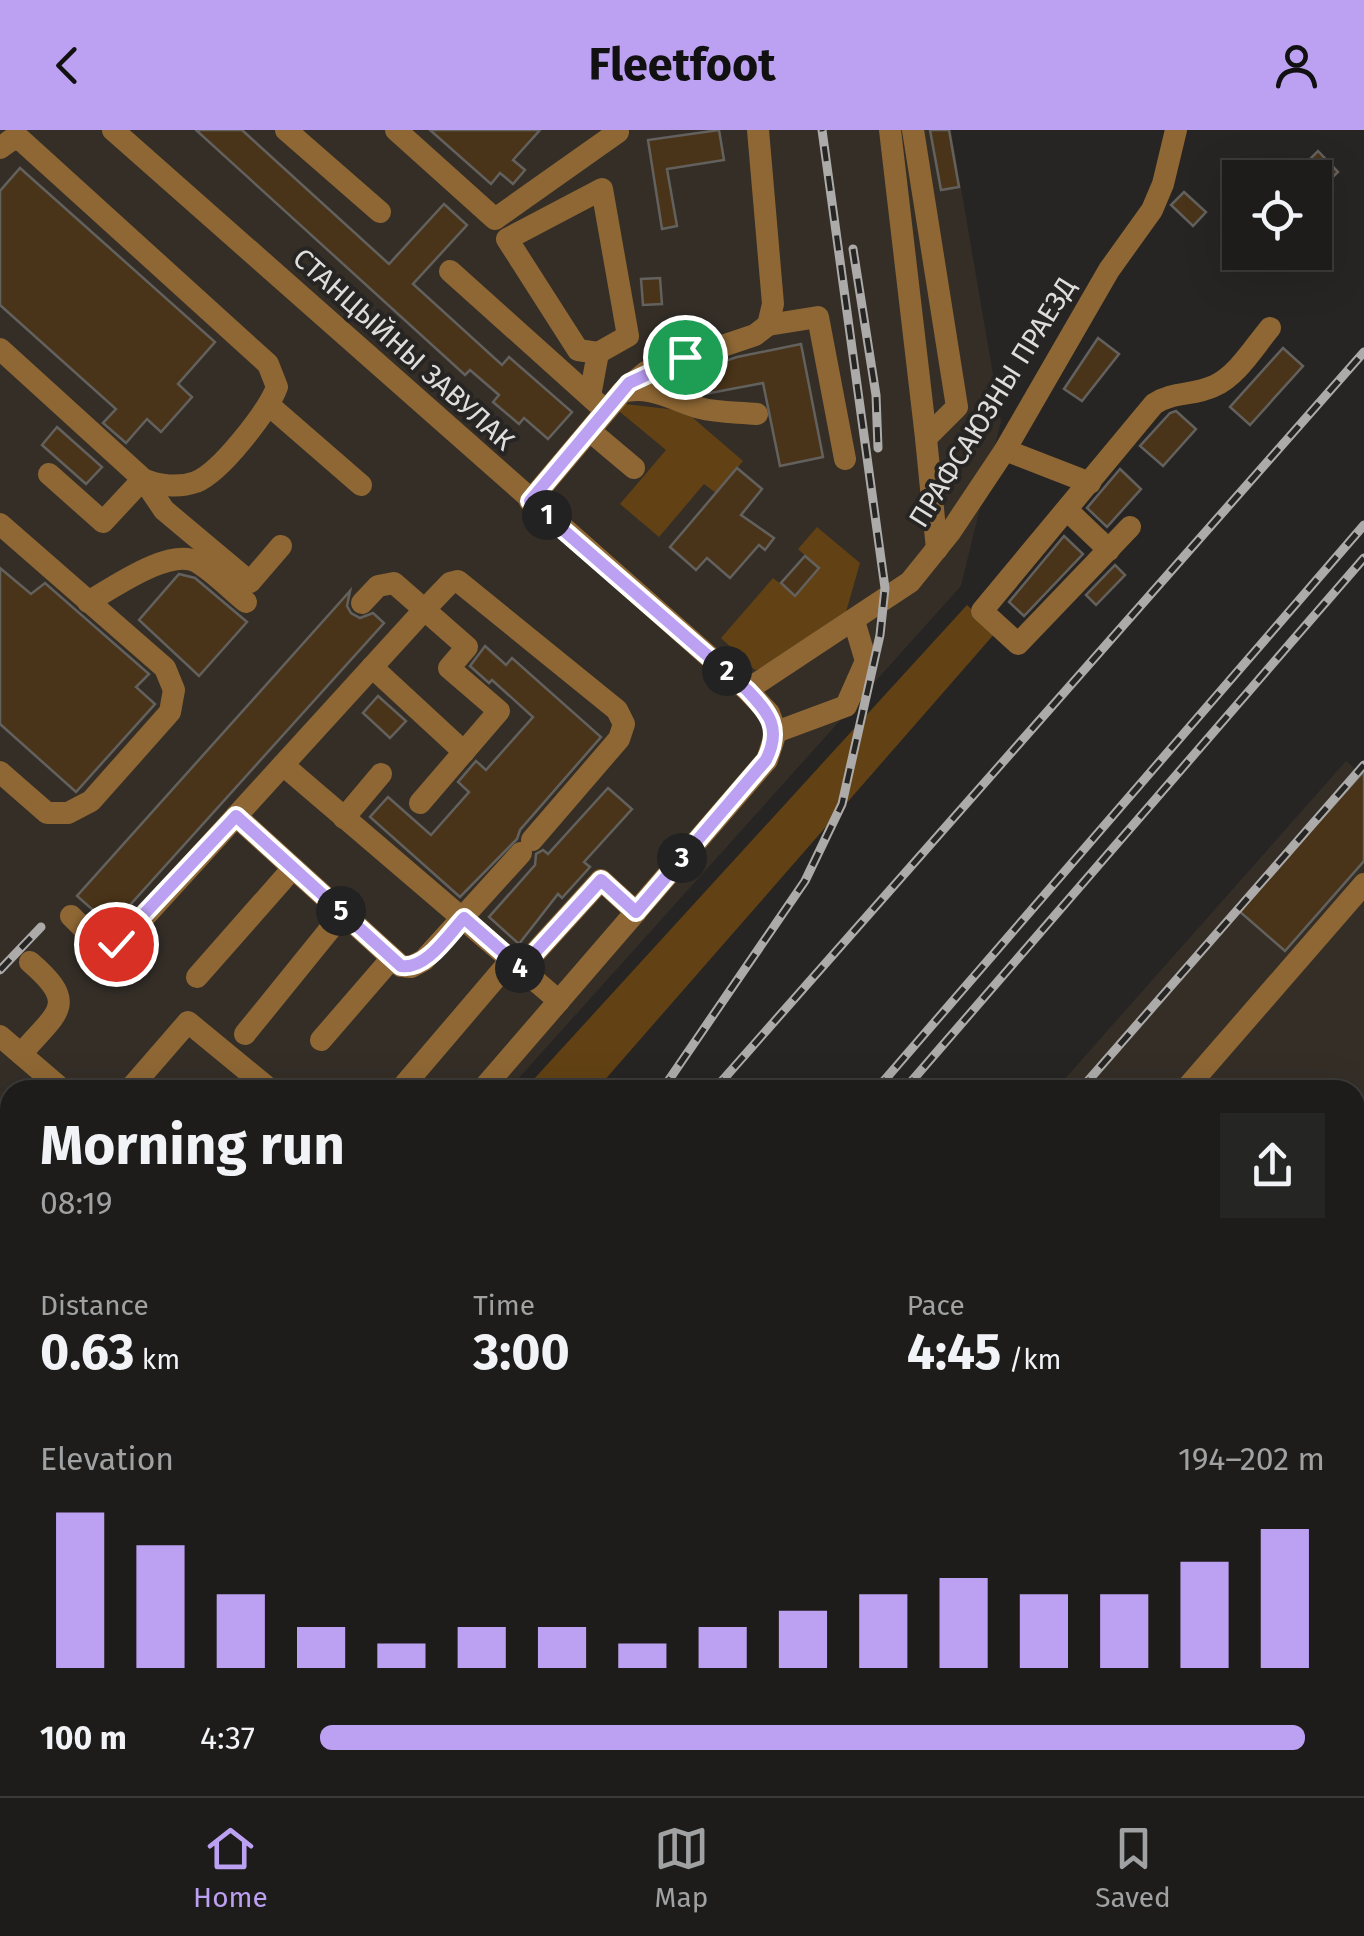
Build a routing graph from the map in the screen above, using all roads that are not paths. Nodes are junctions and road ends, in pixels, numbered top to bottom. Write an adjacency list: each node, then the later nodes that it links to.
1 (114, 130): 29 (street, СТАНЦЫЙНЫ ЗАВУЛАК)
2 (286, 130): 10 (street)
3 (396, 130): 8 (street)
4 (758, 130): 12 (street)
5 (890, 130): 21 (street)
6 (912, 130): 21 (street)
7 (1176, 130): 22 (street, ПРАФСАЮЗНЫ ПРАЕЗД)
8 (618, 132)
9 (0, 148): 18 (street)
10 (380, 212)
11 (450, 272): 17 (street)
12 (768, 325): 16 (street); 23 (street)
13 (1270, 328): 27 (street)
14 (0, 349): 26 (street)
15 (598, 353): 15 (street); 17 (street)
16 (622, 392): 17 (street); 19 (street)
17 (598, 404): 20 (street)
18 (270, 406): 26 (street); 28 (street)
19 (757, 414)
20 (590, 431): 24 (street); 29 (street)
21 (926, 438): 34 (street)
22 (1005, 450): 27 (street); 34 (street, ПРАФСАЮЗНЫ ПРАЕЗД)
23 (845, 459)
24 (634, 468)
25 (49, 474): 26 (street)
26 (143, 479): 33 (street)
27 (1090, 482): 30 (street)
28 (362, 485)
29 (530, 501): 42 (street, СТАНЦЫЙНЫ ЗАВУЛАК)
30 (1066, 510): 35 (street); 35 (street)
31 (0, 524): 36 (street)
32 (1130, 527): 35 (street)
33 (281, 546)
34 (936, 549): 40 (street, ПРАФСАЮЗНЫ ПРАЕЗД)
35 (1109, 550)
36 (88, 602): 37 (street); 46 (street)
37 (246, 602)
38 (362, 603): 39 (street)
39 (424, 609): 41 (street); 44 (street); 56 (street)
40 (854, 621): 42 (street, ПРАФСАЮЗНЫ ПРАЕЗД); 43 (street)
41 (372, 667): 44 (street); 45 (street)
42 (747, 690): 43 (street, СТАНЦЫЙНЫ ЗАВУЛАК)
43 (776, 732): 53 (street)
44 (464, 752): 48 (street)
45 (283, 765): 49 (street); 50 (street)
46 (0, 772)
47 (381, 774): 50 (street)
48 (420, 803)
49 (236, 816): 51 (street); 55 (street)
50 (344, 818): 56 (street)
51 (293, 868): 54 (street); 60 (street)
52 (1364, 884): 71 (street)
53 (636, 912): 59 (street); 61 (street)
54 (343, 913): 57 (street); 62 (street)
55 (71, 916)
56 (464, 918): 57 (street); 59 (street)
57 (392, 958): 64 (street)
58 (30, 962): 65 (street)
59 (516, 964): 61 (street); 69 (street)
60 (197, 978)
61 (558, 1002): 70 (street)
62 (245, 1034)
63 (0, 1036): 65 (street)
64 (321, 1040)
65 (21, 1054): 66 (street)
66 (51, 1080)
67 (137, 1080): 68 (street)
68 (257, 1080)
69 (409, 1080)
70 (491, 1080)
71 (1194, 1080)

